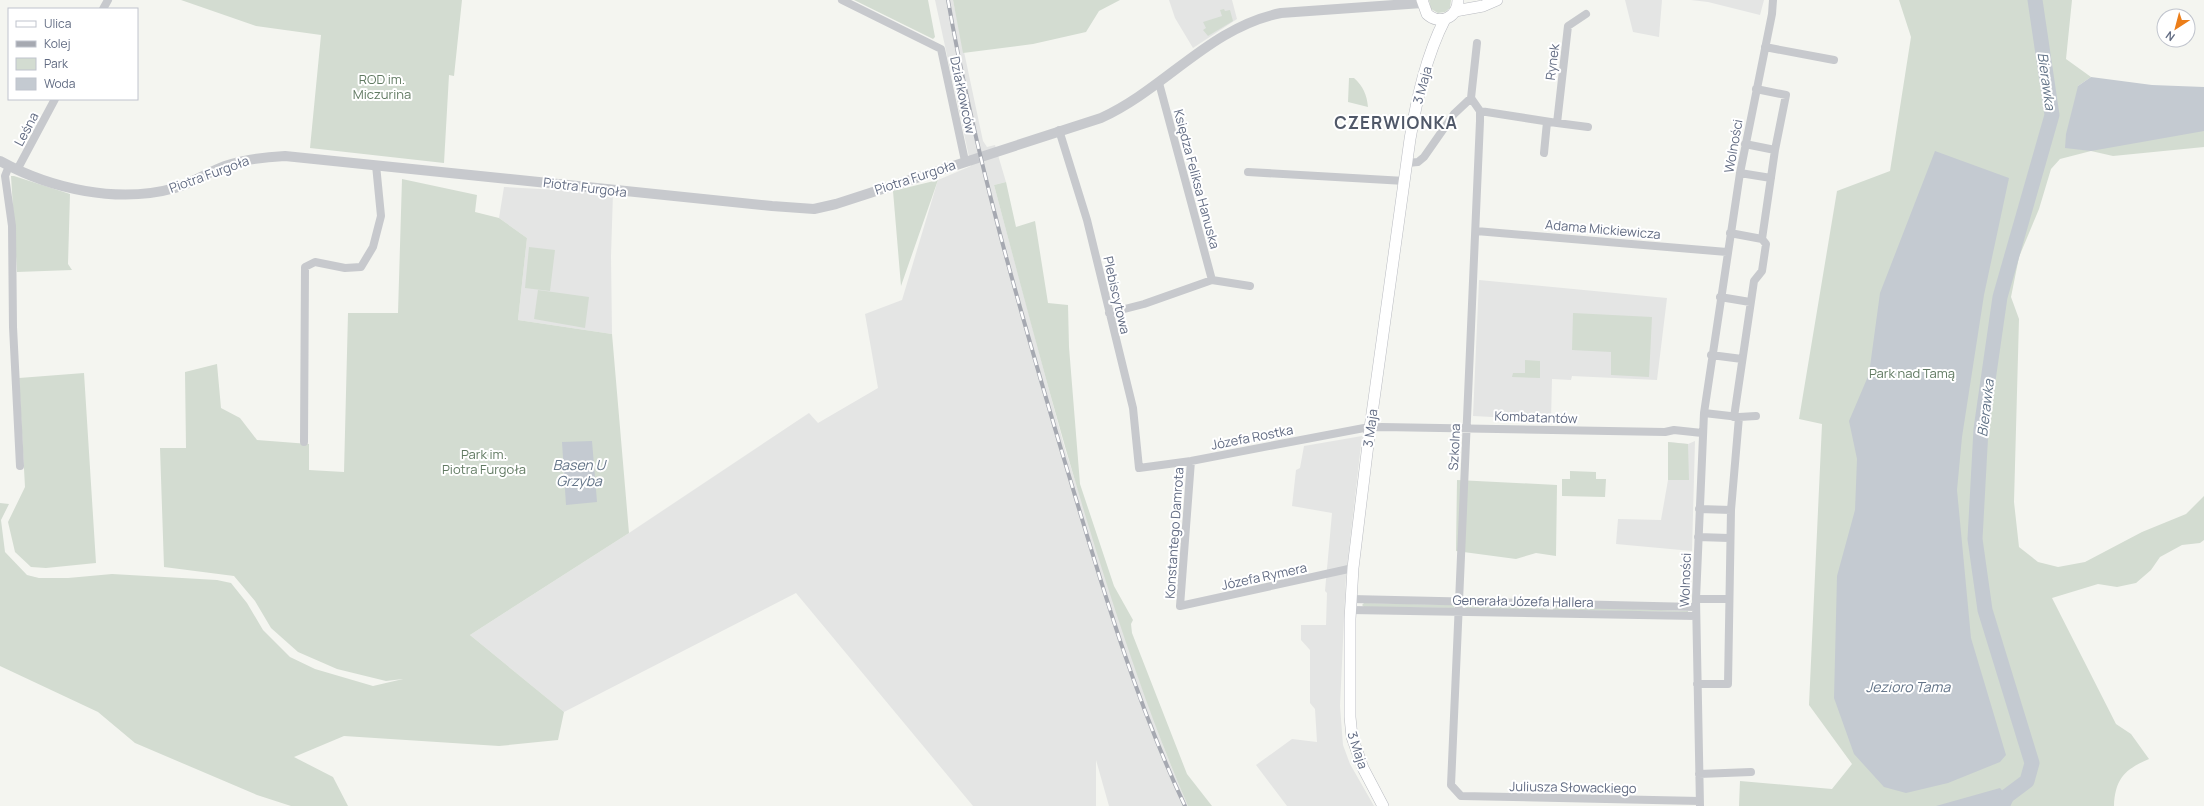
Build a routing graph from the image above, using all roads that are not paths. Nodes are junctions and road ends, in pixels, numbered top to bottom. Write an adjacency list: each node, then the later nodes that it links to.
1 (842, 0): 26 (street, Działkowców)
2 (1458, 0): 6 (main road)
3 (1497, 0): 6 (main road)
4 (1772, 0): 11 (street, Wolności)
5 (1422, 2): 8 (main road); 14 (street, Piotra Furgoła)
6 (1455, 11): 9 (main road)
7 (1586, 14): 20 (street, Rynek)
8 (1429, 16): 9 (main road); 12 (main road, 3 Maja)
9 (1445, 19): 12 (main road, 3 Maja)
10 (1477, 42): 16 (street)
11 (1765, 47): 13 (street); 15 (street, Wolności)
12 (1432, 48): 27 (main road, 3 Maja)
13 (1834, 60)
14 (1159, 83): 22 (street, Piotra Furgoła); 38 (street, Księdza Feliksa Hanuska)
15 (1756, 88): 23 (street, Wolności); 24 (street)
16 (1471, 98): 18 (street); 27 (street)
17 (54, 100): 29 (street, Leśna)
18 (1480, 111): 19 (street); 34 (street, Szkolna)
19 (1547, 122): 20 (street); 25 (street)
20 (1557, 123): 21 (street)
21 (1588, 127)
22 (1059, 130): 26 (street, Piotra Furgoła); 42 (street, Plebiscytowa)
23 (1745, 144): 24 (street); 31 (street, Wolności)
24 (1775, 150): 32 (street)
25 (1544, 153)
26 (965, 161): 28 (street, Piotra Furgoła)
27 (1407, 163): 33 (main road, 3 Maja)
28 (376, 165): 29 (street, Piotra Furgoła); 51 (street)
29 (9, 166): 53 (street)
30 (1248, 172): 33 (street)
31 (1740, 173): 32 (street); 35 (street, Wolności)
32 (1771, 178): 36 (street)
33 (1404, 181): 48 (main road, 3 Maja)
34 (1476, 231): 37 (street, Adama Mickiewicza); 49 (street, Szkolna)
35 (1730, 233): 36 (street); 37 (street, Wolności)
36 (1762, 239): 41 (street)
37 (1728, 252): 40 (street, Wolności)
38 (1212, 280): 39 (street); 42 (street)
39 (1250, 286)
40 (1720, 297): 41 (street); 43 (street, Wolności)
41 (1750, 302): 44 (street)
42 (1108, 313): 54 (street, Plebiscytowa)
43 (1711, 355): 44 (street); 45 (street, Wolności)
44 (1742, 359): 47 (street)
45 (1704, 414): 47 (street); 50 (street, Wolności)
46 (1756, 416): 47 (street)
47 (1736, 417): 56 (street)
48 (1370, 428): 49 (street, Kombatantów); 52 (street, Józefa Rostka); 59 (main road, 3 Maja)
49 (1467, 428): 50 (street, Kombatantów); 61 (street, Szkolna)
50 (1702, 433): 55 (street, Wolności)
51 (304, 442)
52 (1191, 461): 54 (street, Józefa Rostka); 64 (street, Konstantego Damrota)
53 (20, 466)
54 (1139, 468)
55 (1699, 509): 56 (street); 57 (street, Wolności)
56 (1730, 510): 58 (street)
57 (1698, 537): 58 (street); 62 (street, Wolności)
58 (1730, 538): 60 (street)
59 (1353, 568): 63 (main road, 3 Maja); 64 (street, Józefa Rymera)
60 (1728, 599): 62 (street, Generała Józefa Hallera); 67 (street)
61 (1460, 602): 62 (street, Generała Józefa Hallera); 63 (street, Generała Józefa Hallera); 65 (street, Szkolna)
62 (1696, 603): 66 (street, Wolności)
63 (1351, 604): 65 (street, Generała Józefa Hallera); 72 (main road, 3 Maja)
64 (1180, 606)
65 (1460, 612): 66 (street, Generała Józefa Hallera); 70 (street, Szkolna)
66 (1696, 616): 67 (street, Wolności)
67 (1697, 684): 69 (street, Wolności)
68 (1751, 772): 69 (street)
69 (1699, 774): 71 (street, Wolności)
70 (1451, 785): 71 (street, Juliusza Słowackiego)
71 (1700, 804)
72 (1383, 806)

